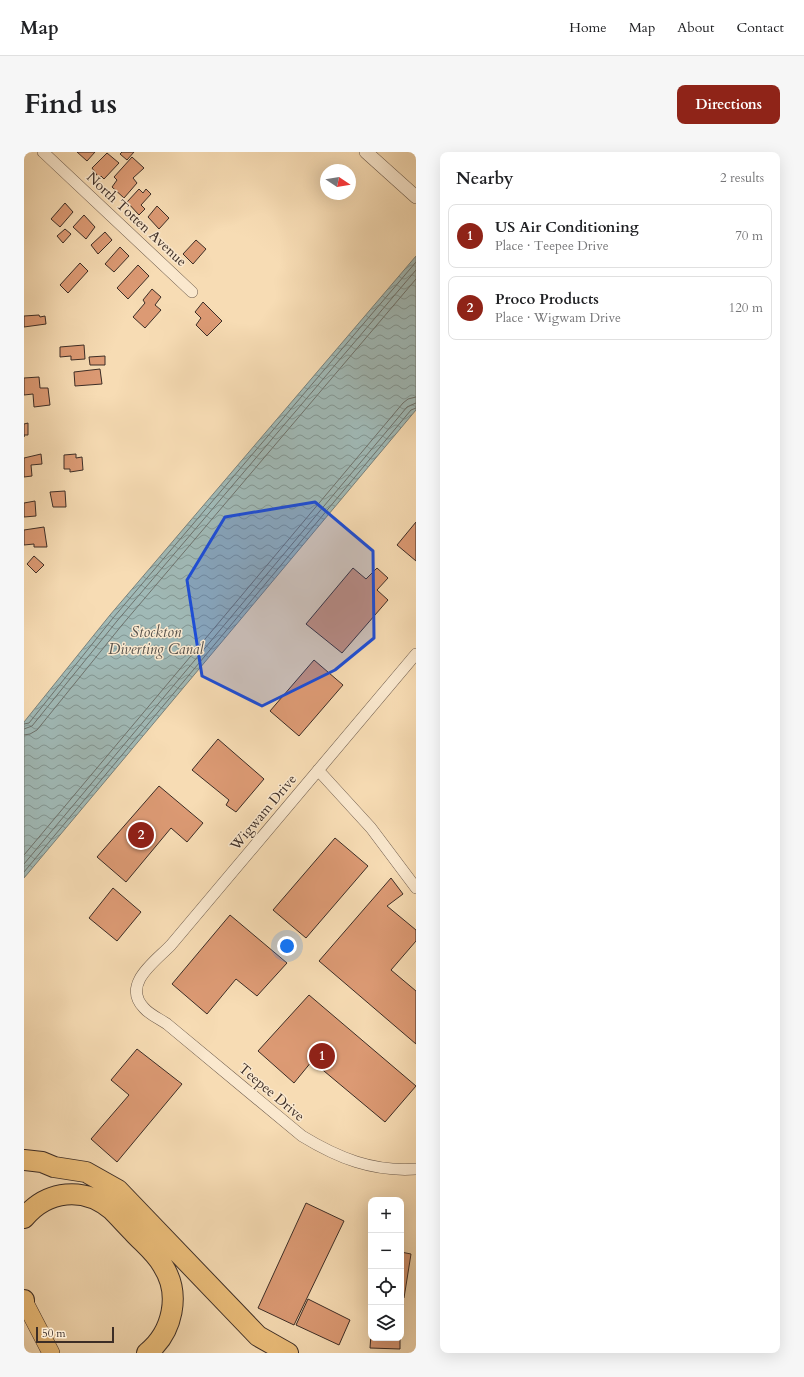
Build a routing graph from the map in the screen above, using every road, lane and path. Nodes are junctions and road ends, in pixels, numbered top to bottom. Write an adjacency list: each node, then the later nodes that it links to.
1 (43, 152): 4 (street, North Totten Avenue)
2 (366, 152): 3 (street)
3 (416, 197)
4 (192, 292)
5 (416, 654): 6 (street, Wigwam Drive)
6 (318, 770): 7 (street); 8 (street, Wigwam Drive)
7 (416, 888)
8 (136, 990): 11 (street, Teepee Drive)
9 (24, 1160): 10 (highway)
10 (54, 1167): 12 (highway); 17 (highway)
11 (416, 1169)
12 (24, 1174)
13 (24, 1218): 16 (highway)
14 (24, 1301): 15 (main road)
15 (51, 1353)
16 (147, 1353)
17 (288, 1353)

